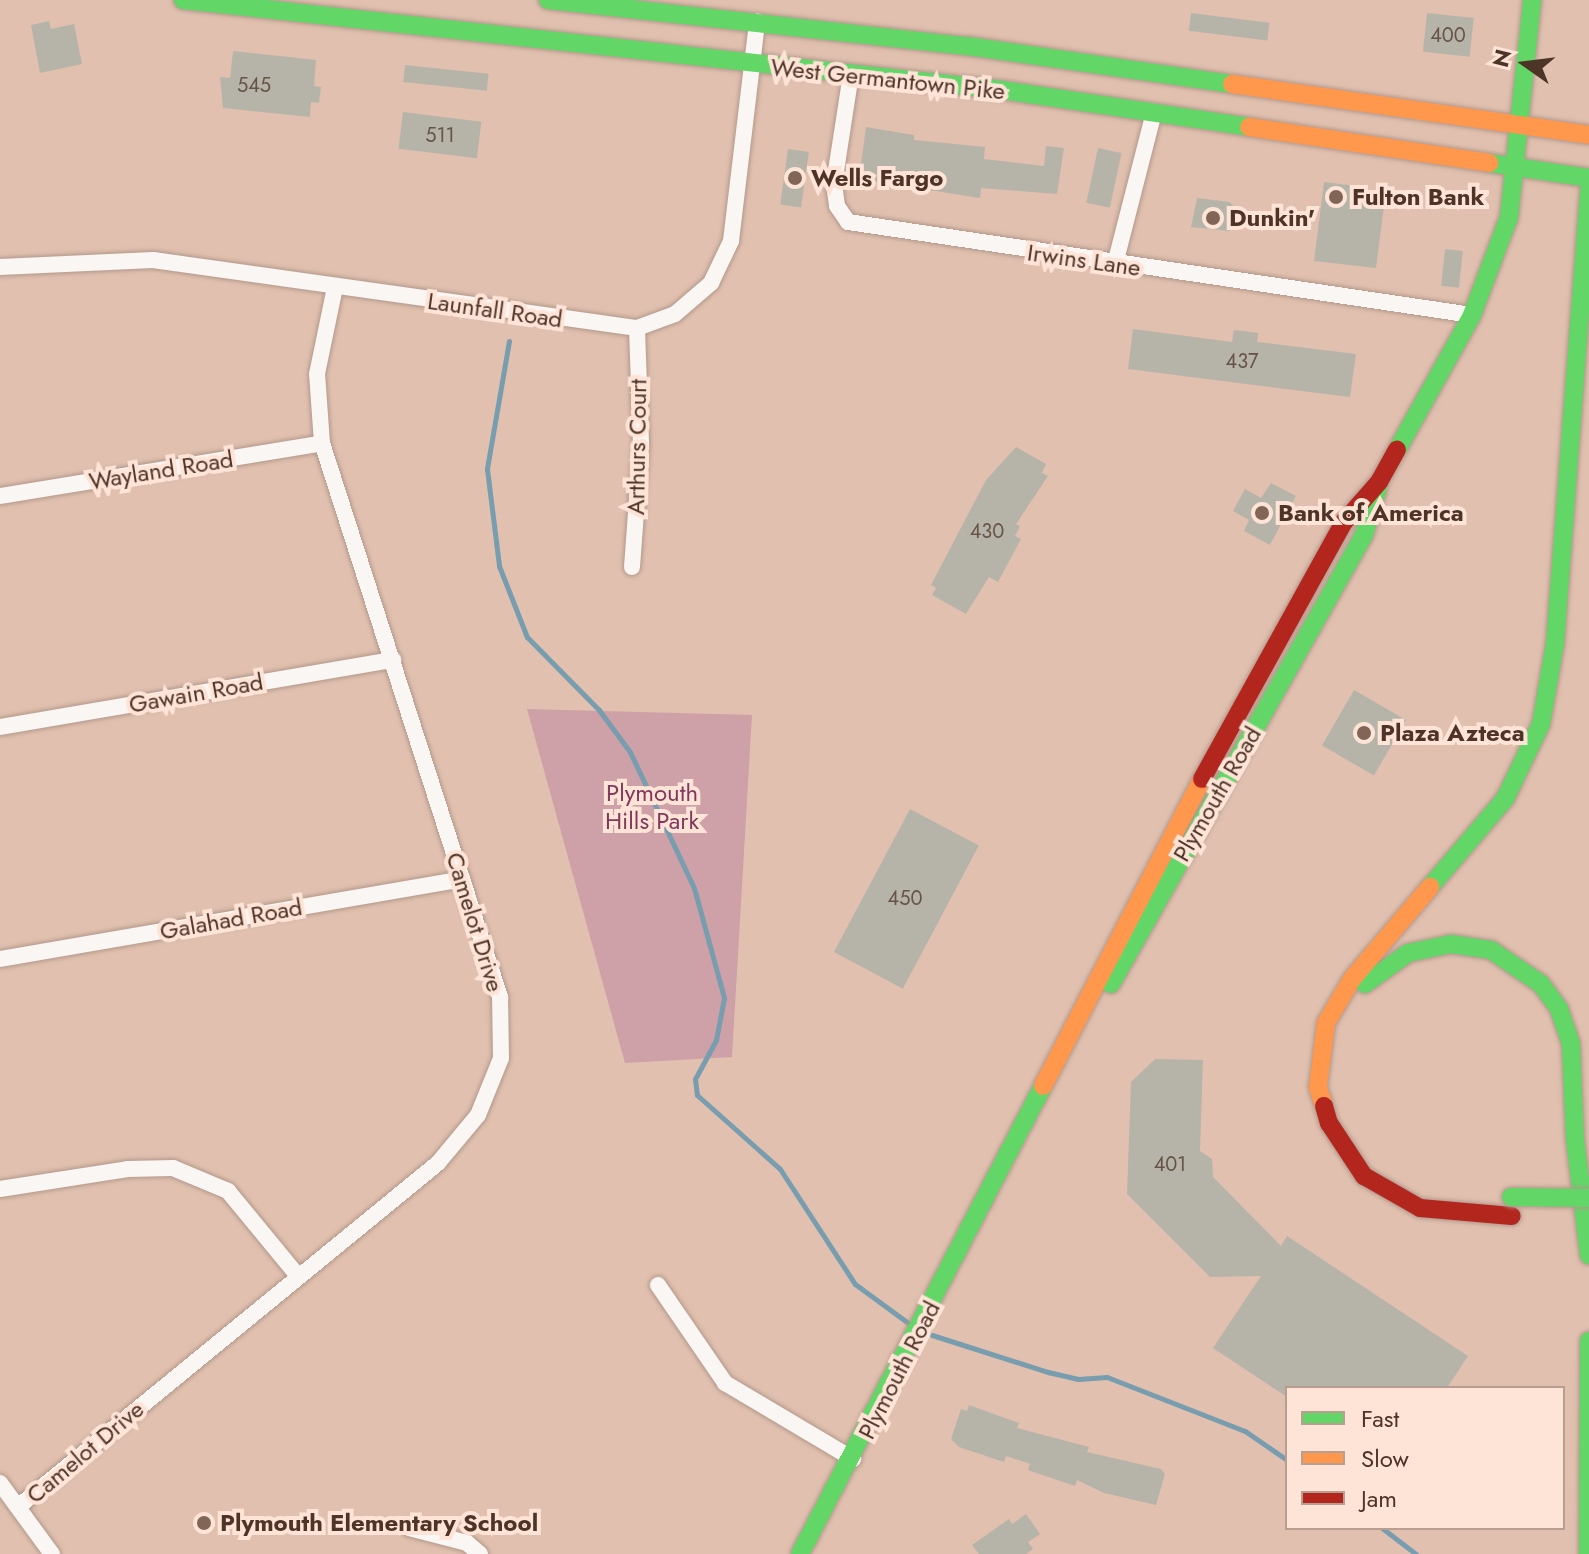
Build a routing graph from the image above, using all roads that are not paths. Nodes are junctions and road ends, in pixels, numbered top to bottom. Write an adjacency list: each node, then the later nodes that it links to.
1 (183, 0): 5 (main road, West Germantown Pike)
2 (548, 0): 4 (main road, West Germantown Pike)
3 (1532, 0): 8 (main road, Plymouth Road)
4 (757, 22): 5 (street, Launfall Road); 8 (main road, West Germantown Pike)
5 (751, 66): 6 (main road, West Germantown Pike); 16 (street, Launfall Road)
6 (851, 74): 7 (main road, West Germantown Pike); 12 (street, Irwins Lane)
7 (1154, 112): 10 (main road, West Germantown Pike); 12 (street)
8 (1522, 123): 9 (main road, West Germantown Pike); 10 (main road, Plymouth Road)
9 (1585, 135)
10 (1516, 167): 11 (main road, West Germantown Pike); 15 (main road, Plymouth Road)
11 (1586, 182): 26 (main road)
12 (1115, 264): 15 (street, Irwins Lane)
13 (0, 267): 14 (street, Launfall Road)
14 (335, 287): 16 (street, Launfall Road); 17 (street, Camelot Drive)
15 (1472, 315): 31 (main road, Plymouth Road)
16 (637, 328): 19 (street, Arthurs Court)
17 (322, 443): 18 (street, Wayland Road); 20 (street, Camelot Drive)
18 (0, 496)
19 (632, 567)
20 (393, 660): 21 (street, Gawain Road); 22 (street, Camelot Drive)
21 (0, 727)
22 (462, 879): 23 (street, Galahad Road); 28 (street, Camelot Drive)
23 (0, 959)
24 (0, 1189): 28 (street)
25 (1589, 1198): 27 (main road, bridge)
26 (1589, 1216)
27 (1589, 1255)
28 (298, 1276): 33 (street, Camelot Drive)
29 (658, 1285): 31 (street)
30 (1589, 1341): 38 (main road)
31 (853, 1459): 37 (main road, Plymouth Road)
32 (0, 1483): 33 (street)
33 (19, 1506): 35 (street)
34 (409, 1528): 36 (street)
35 (52, 1554)
36 (480, 1554)
37 (800, 1554)
38 (1588, 1554)

